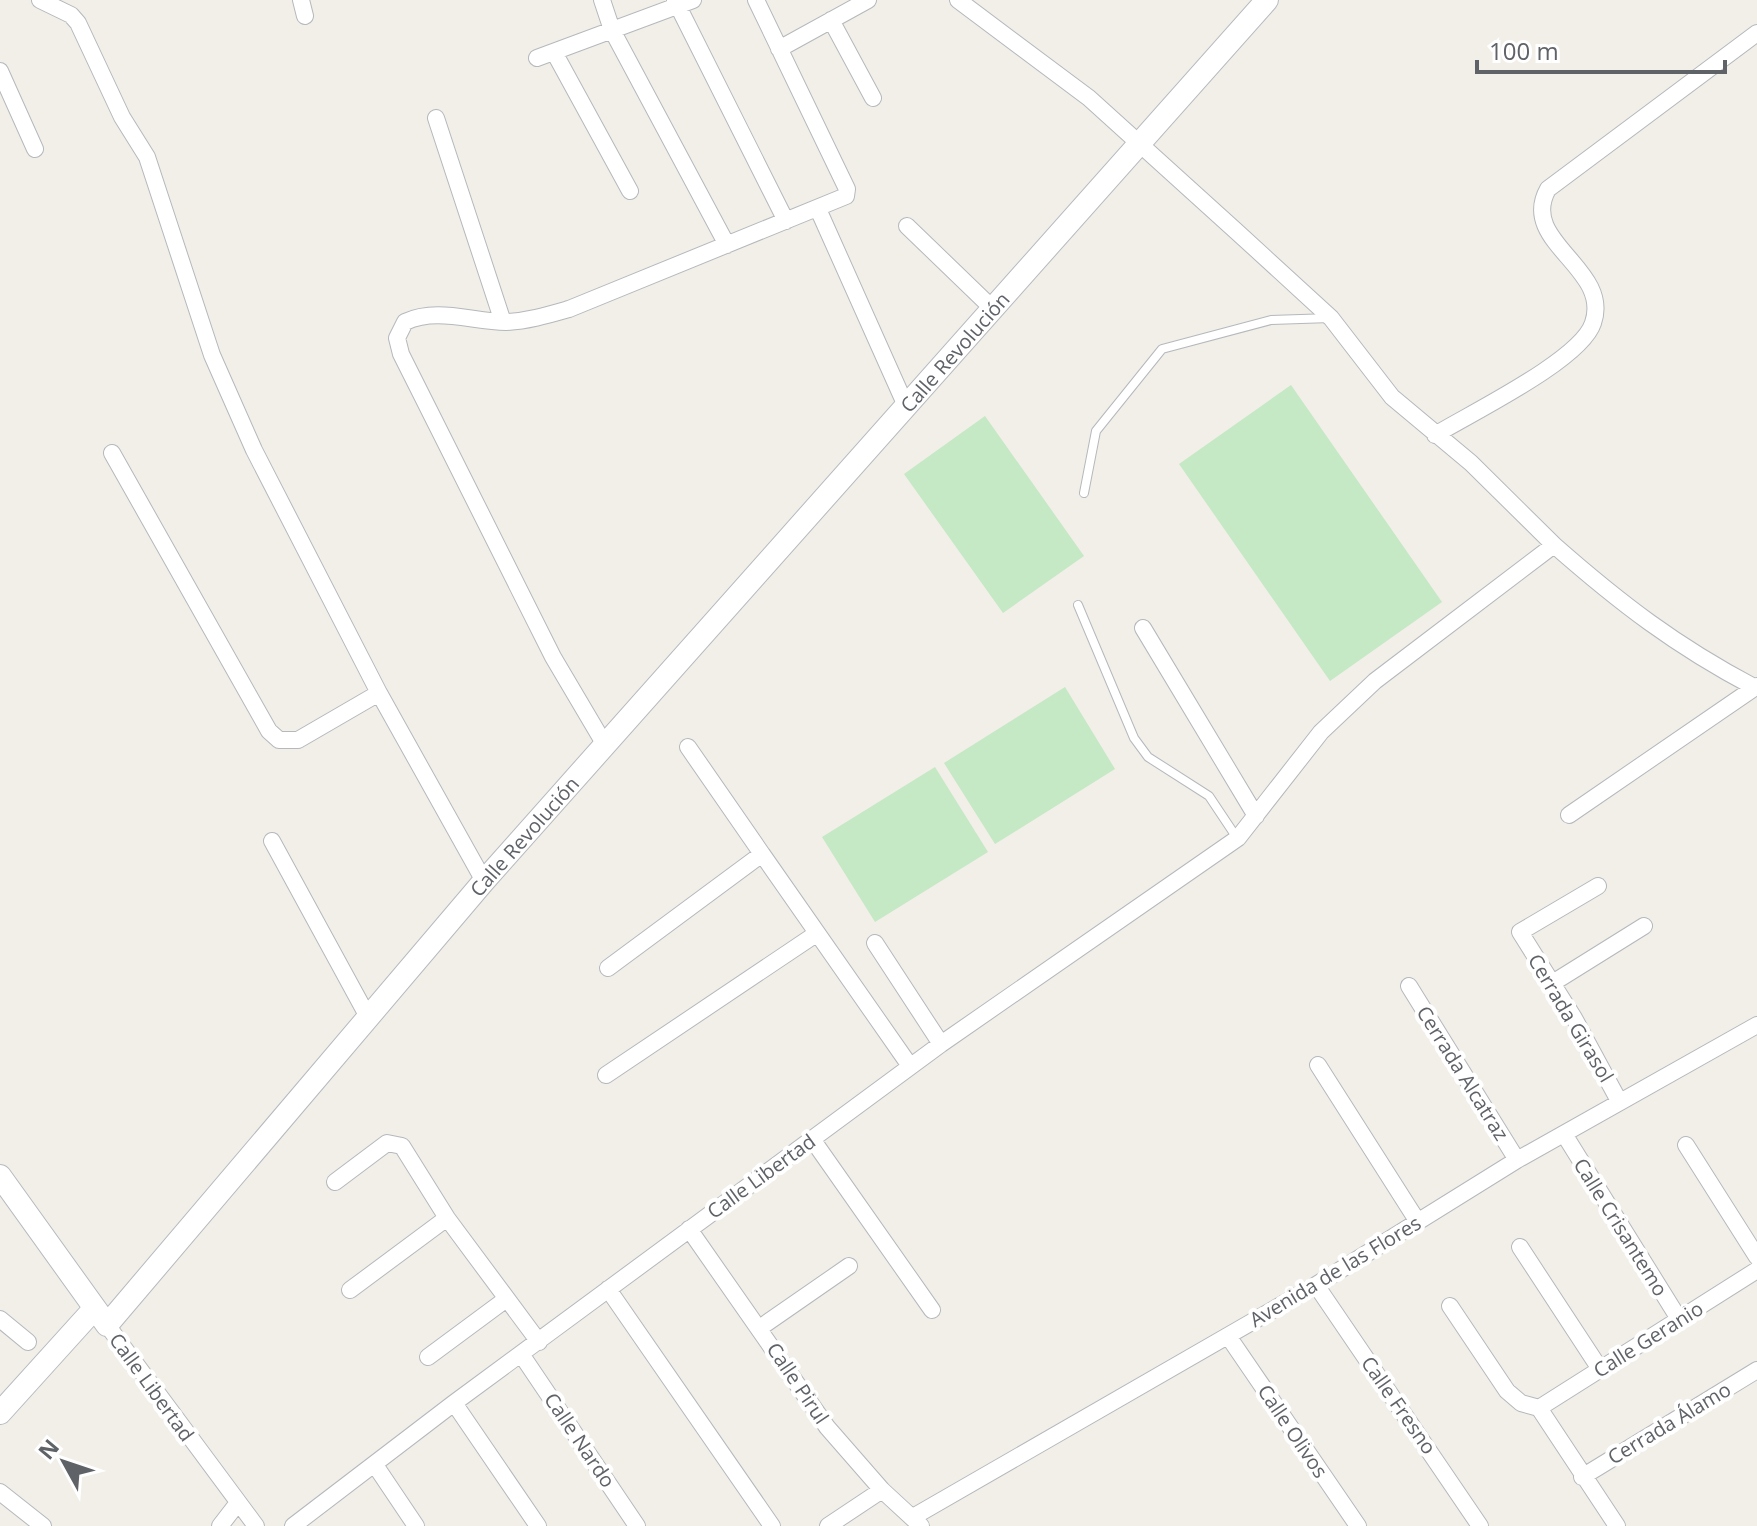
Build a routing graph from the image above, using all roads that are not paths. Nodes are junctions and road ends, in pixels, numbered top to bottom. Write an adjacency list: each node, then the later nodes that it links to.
1 (40, 0): 35 (street)
2 (602, 0): 9 (street)
3 (756, 0): 11 (street)
4 (868, 0): 8 (street)
5 (958, 0): 17 (street)
6 (682, 2): 9 (street); 21 (street)
7 (1263, 2): 17 (street, Calle Revolución)
8 (831, 20): 11 (street); 15 (street)
9 (612, 30): 12 (street); 23 (street)
10 (1757, 33): 28 (street)
11 (779, 49): 20 (street)
12 (554, 52): 13 (street); 19 (street)
13 (537, 58)
14 (0, 71): 18 (street)
15 (873, 98)
16 (436, 118): 26 (street)
17 (1138, 145): 24 (street, Calle Revolución); 25 (street)
18 (35, 149)
19 (630, 191)
20 (818, 209): 21 (street); 27 (street)
21 (786, 221): 23 (street)
22 (907, 226): 24 (street)
23 (727, 245): 26 (street)
24 (992, 308): 27 (street, Calle Revolución)
25 (1331, 318): 28 (street); 30 (lane)
26 (503, 322): 36 (street)
27 (906, 406): 36 (street, Calle Revolución)
28 (1435, 435): 31 (street)
29 (112, 453): 35 (street)
30 (1084, 493)
31 (1554, 545): 34 (street); 39 (street)
32 (1078, 605): 40 (lane)
33 (1143, 628): 39 (street)
34 (1756, 687): 38 (street)
35 (379, 693): 43 (street)
36 (605, 745): 43 (street, Calle Revolución)
37 (688, 747): 42 (street)
38 (1569, 815)
39 (1256, 816): 40 (street)
40 (1238, 838): 53 (street, Calle Libertad)
41 (272, 841): 51 (street)
42 (762, 854): 46 (street); 48 (street)
43 (484, 881): 51 (street, Calle Revolución)
44 (1598, 886): 49 (street, Cerrada Girasol)
45 (1644, 926): 49 (street)
46 (816, 934): 55 (street); 56 (street)
47 (875, 943): 53 (street)
48 (608, 968)
49 (1551, 984): 57 (street, Cerrada Girasol)
50 (1409, 986): 61 (street, Cerrada Alcatraz)
51 (368, 1017): 77 (street, Calle Revolución)
52 (1757, 1025): 57 (street, Avenida de las Flores)
53 (941, 1044): 55 (street, Calle Libertad)
54 (1318, 1065): 65 (street)
55 (910, 1066): 59 (street, Calle Libertad)
56 (606, 1075)
57 (1619, 1101): 58 (street, Avenida de las Flores)
58 (1564, 1134): 61 (street, Avenida de las Flores); 79 (street, Calle Crisantemo)
59 (812, 1139): 66 (street, Calle Libertad); 76 (street)
60 (1686, 1145): 68 (street)
61 (1517, 1160): 65 (street, Avenida de las Flores)
62 (0, 1176): 77 (street)
63 (335, 1182): 64 (street)
64 (447, 1218): 73 (street); 74 (street)
65 (1418, 1222): 71 (street, Avenida de las Flores)
66 (689, 1229): 72 (street, Calle Libertad); 80 (street, Calle Pirul)
67 (1520, 1247): 86 (street)
68 (1757, 1257)
69 (849, 1266): 80 (street)
70 (1757, 1270): 79 (street, Calle Geranio)
71 (1316, 1285): 81 (street, Avenida de las Flores); 107 (street, Calle Fresno)
72 (608, 1289): 83 (street, Calle Libertad); 104 (street)
73 (350, 1290)
74 (505, 1300): 83 (street); 85 (street)
75 (1450, 1306): 89 (street)
76 (932, 1310)
77 (100, 1317): 90 (street, Calle Revolución); 95 (street, Calle Libertad)
78 (0, 1319): 82 (street)
79 (1679, 1319): 86 (street, Calle Geranio)
80 (761, 1327): 93 (street, Calle Pirul)
81 (1228, 1336): 96 (street, Avenida de las Flores); 106 (street, Calle Olivos)
82 (28, 1342)
83 (539, 1342): 84 (street, Calle Libertad)
84 (521, 1354): 88 (street, Calle Libertad); 103 (street, Calle Nardo)
85 (428, 1357)
86 (1600, 1369): 89 (street, Calle Geranio)
87 (1757, 1370): 92 (street, Cerrada Álamo)
88 (454, 1403): 91 (street, Calle Libertad); 102 (street)
89 (1539, 1408): 92 (street)
90 (0, 1413)
91 (375, 1465): 100 (street, Calle Libertad); 101 (street)
92 (1582, 1477): 108 (street)
93 (882, 1490): 96 (street, Calle Pirul); 105 (street)
94 (0, 1492): 97 (street)
95 (237, 1504): 98 (street); 99 (street, Calle Libertad)
96 (917, 1521)
97 (43, 1526)
98 (220, 1526)
99 (256, 1526)
100 (293, 1526)
101 (416, 1526)
102 (538, 1526)
103 (637, 1526)
104 (772, 1526)
105 (828, 1526)
106 (1358, 1526)
107 (1480, 1526)
108 (1617, 1526)

